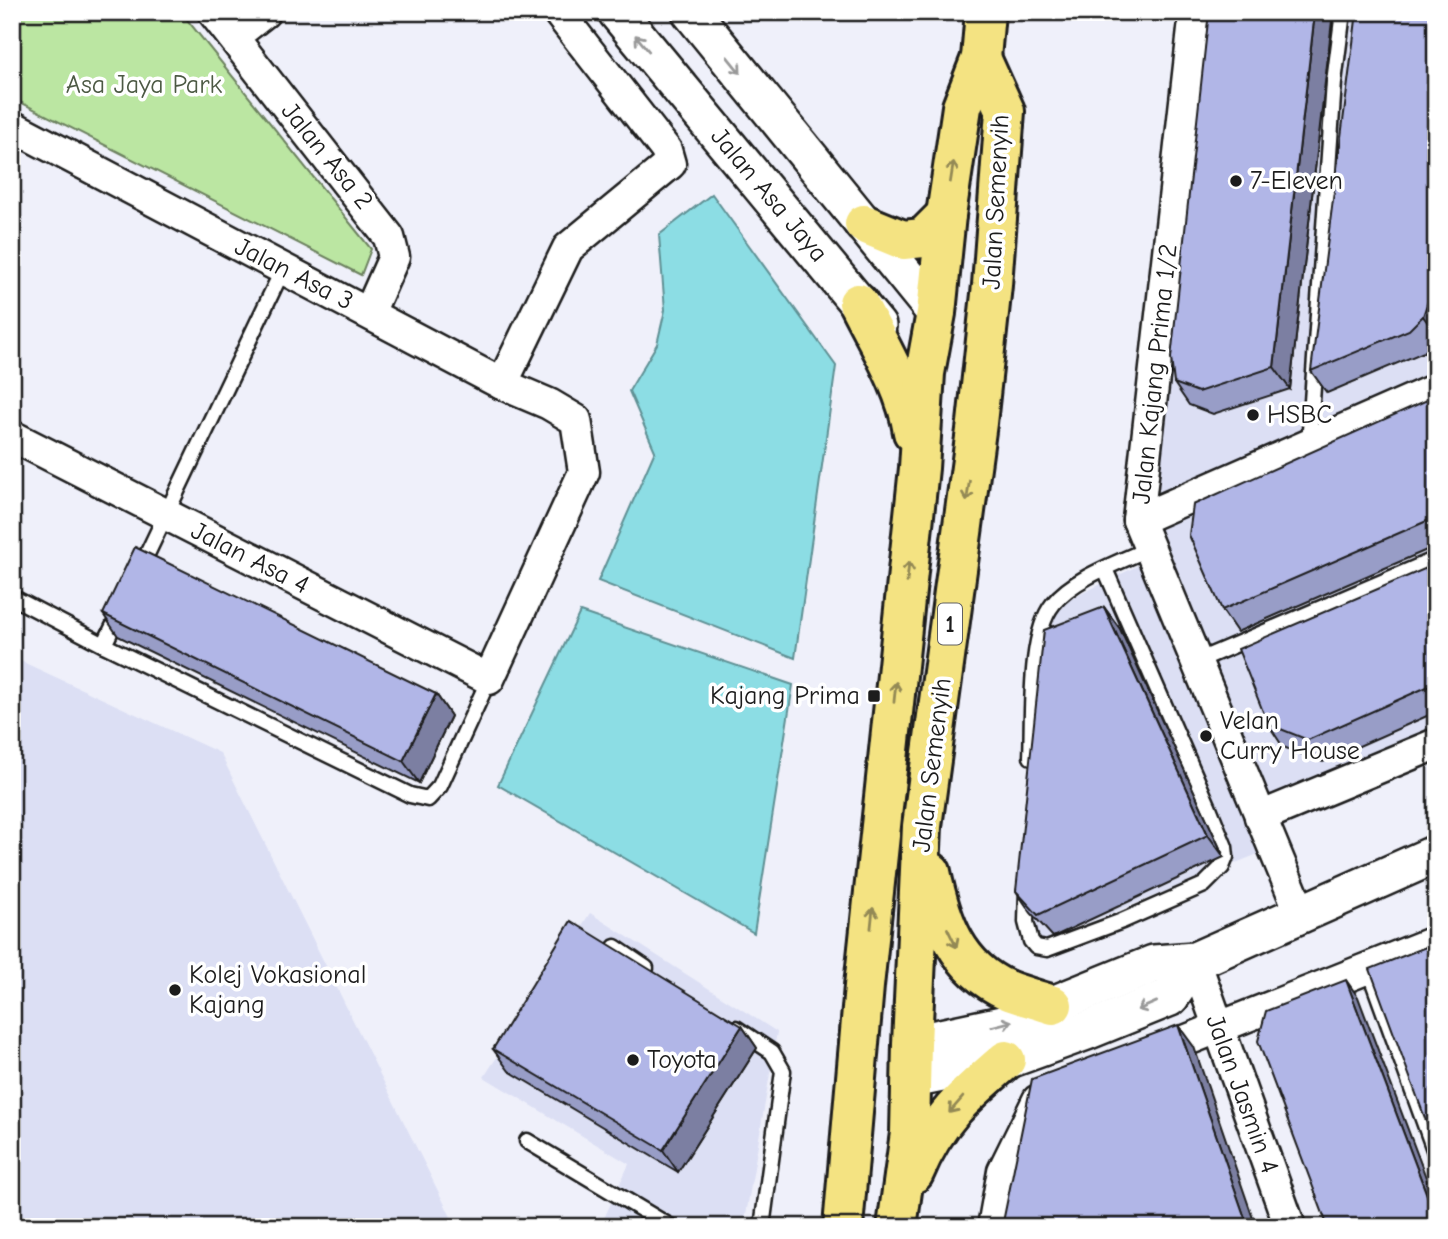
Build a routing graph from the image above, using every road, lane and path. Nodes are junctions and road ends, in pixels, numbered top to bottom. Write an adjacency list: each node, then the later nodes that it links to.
1 (213, 12): 9 (street, Jalan Asa 2)
2 (265, 12): 9 (street)
3 (558, 12): 21 (street)
4 (617, 12): 16 (street, Jalan Asa Jaya, one-way to 4)
5 (691, 12): 13 (street, Jalan Asa Jaya, one-way to 13)
6 (985, 12): 10 (main road, Jalan Semenyih / 1)
7 (1195, 12): 28 (street, Jalan Kajang Prima 1/2)
8 (1343, 12): 25 (lane)
9 (233, 37): 17 (street, Jalan Asa 2)
10 (981, 58): 12 (main road, Jalan Semenyih / 1, one-way to 10); 15 (main road, Jalan Semenyih / 1)
11 (12, 126): 14 (street, Jalan Asa 3)
12 (946, 215): 13 (main road); 18 (main road, Jalan Semenyih / 1)
13 (864, 224): 18 (street, Jalan Asa Jaya)
14 (283, 268): 17 (street, Jalan Asa 3); 27 (lane)
15 (992, 285): 19 (main road); 23 (main road, Jalan Semenyih / 1)
16 (858, 303): 20 (street, Jalan Asa Jaya); 26 (main road)
17 (369, 313): 21 (street, Jalan Asa 3)
18 (936, 313): 19 (main road); 20 (main road, Jalan Semenyih / 1)
19 (958, 349): 20 (main road); 23 (main road)
20 (925, 373): 26 (main road, Jalan Semenyih / 1)
21 (502, 384): 35 (street, Jalan Asa 3)
22 (1436, 389): 25 (street)
23 (977, 423): 39 (main road, Jalan Semenyih / 1, one-way to 39)
24 (12, 436): 27 (street, Jalan Asa 4)
25 (1309, 445): 28 (street)
26 (919, 468): 48 (main road, Jalan Semenyih / 1, one-way to 26)
27 (166, 515): 33 (lane); 35 (street, Jalan Asa 4)
28 (1138, 520): 29 (street, Jalan Kajang Prima 1/2)
29 (1150, 548): 31 (lane); 34 (street, Jalan Kajang Prima 1/2)
30 (1436, 559): 34 (lane)
31 (1105, 569): 37 (lane); 41 (lane)
32 (12, 597): 33 (lane)
33 (104, 645): 35 (lane)
34 (1197, 661): 38 (street, Jalan Kajang Prima 1/2)
35 (489, 678)
36 (1436, 744): 38 (street)
37 (1031, 770)
38 (1260, 817): 42 (street, Jalan Kajang Prima 1/2)
39 (922, 825): 49 (main road, one-way to 49); 52 (main road, Jalan Semenyih / 1)
40 (1436, 854): 42 (street)
41 (1027, 881)
42 (1301, 914): 45 (street)
43 (1436, 941): 46 (street)
44 (615, 947): 47 (lane)
45 (1195, 961): 49 (street); 51 (street, Jalan Jasmin 4); 53 (street, one-way to 53)
46 (1368, 968): 51 (street); 58 (lane)
47 (660, 977)
48 (864, 986): 52 (main road); 56 (main road, Jalan Semenyih / 1)
49 (1053, 1006): 52 (street, one-way to 49)
50 (727, 1022): 60 (lane)
51 (1219, 1028): 54 (street); 64 (street, Jalan Jasmin 4)
52 (906, 1060): 53 (street); 56 (main road); 62 (main road, Jalan Semenyih / 1)
53 (1006, 1060): 62 (main road, one-way to 62)
54 (1129, 1063)
55 (1065, 1088): 63 (street)
56 (853, 1110): 61 (main road, Jalan Semenyih / 1)
57 (527, 1142): 59 (lane)
58 (1436, 1155)
59 (671, 1227)
60 (762, 1227)
61 (843, 1227)
62 (897, 1227)
63 (993, 1227)
64 (1290, 1227)

